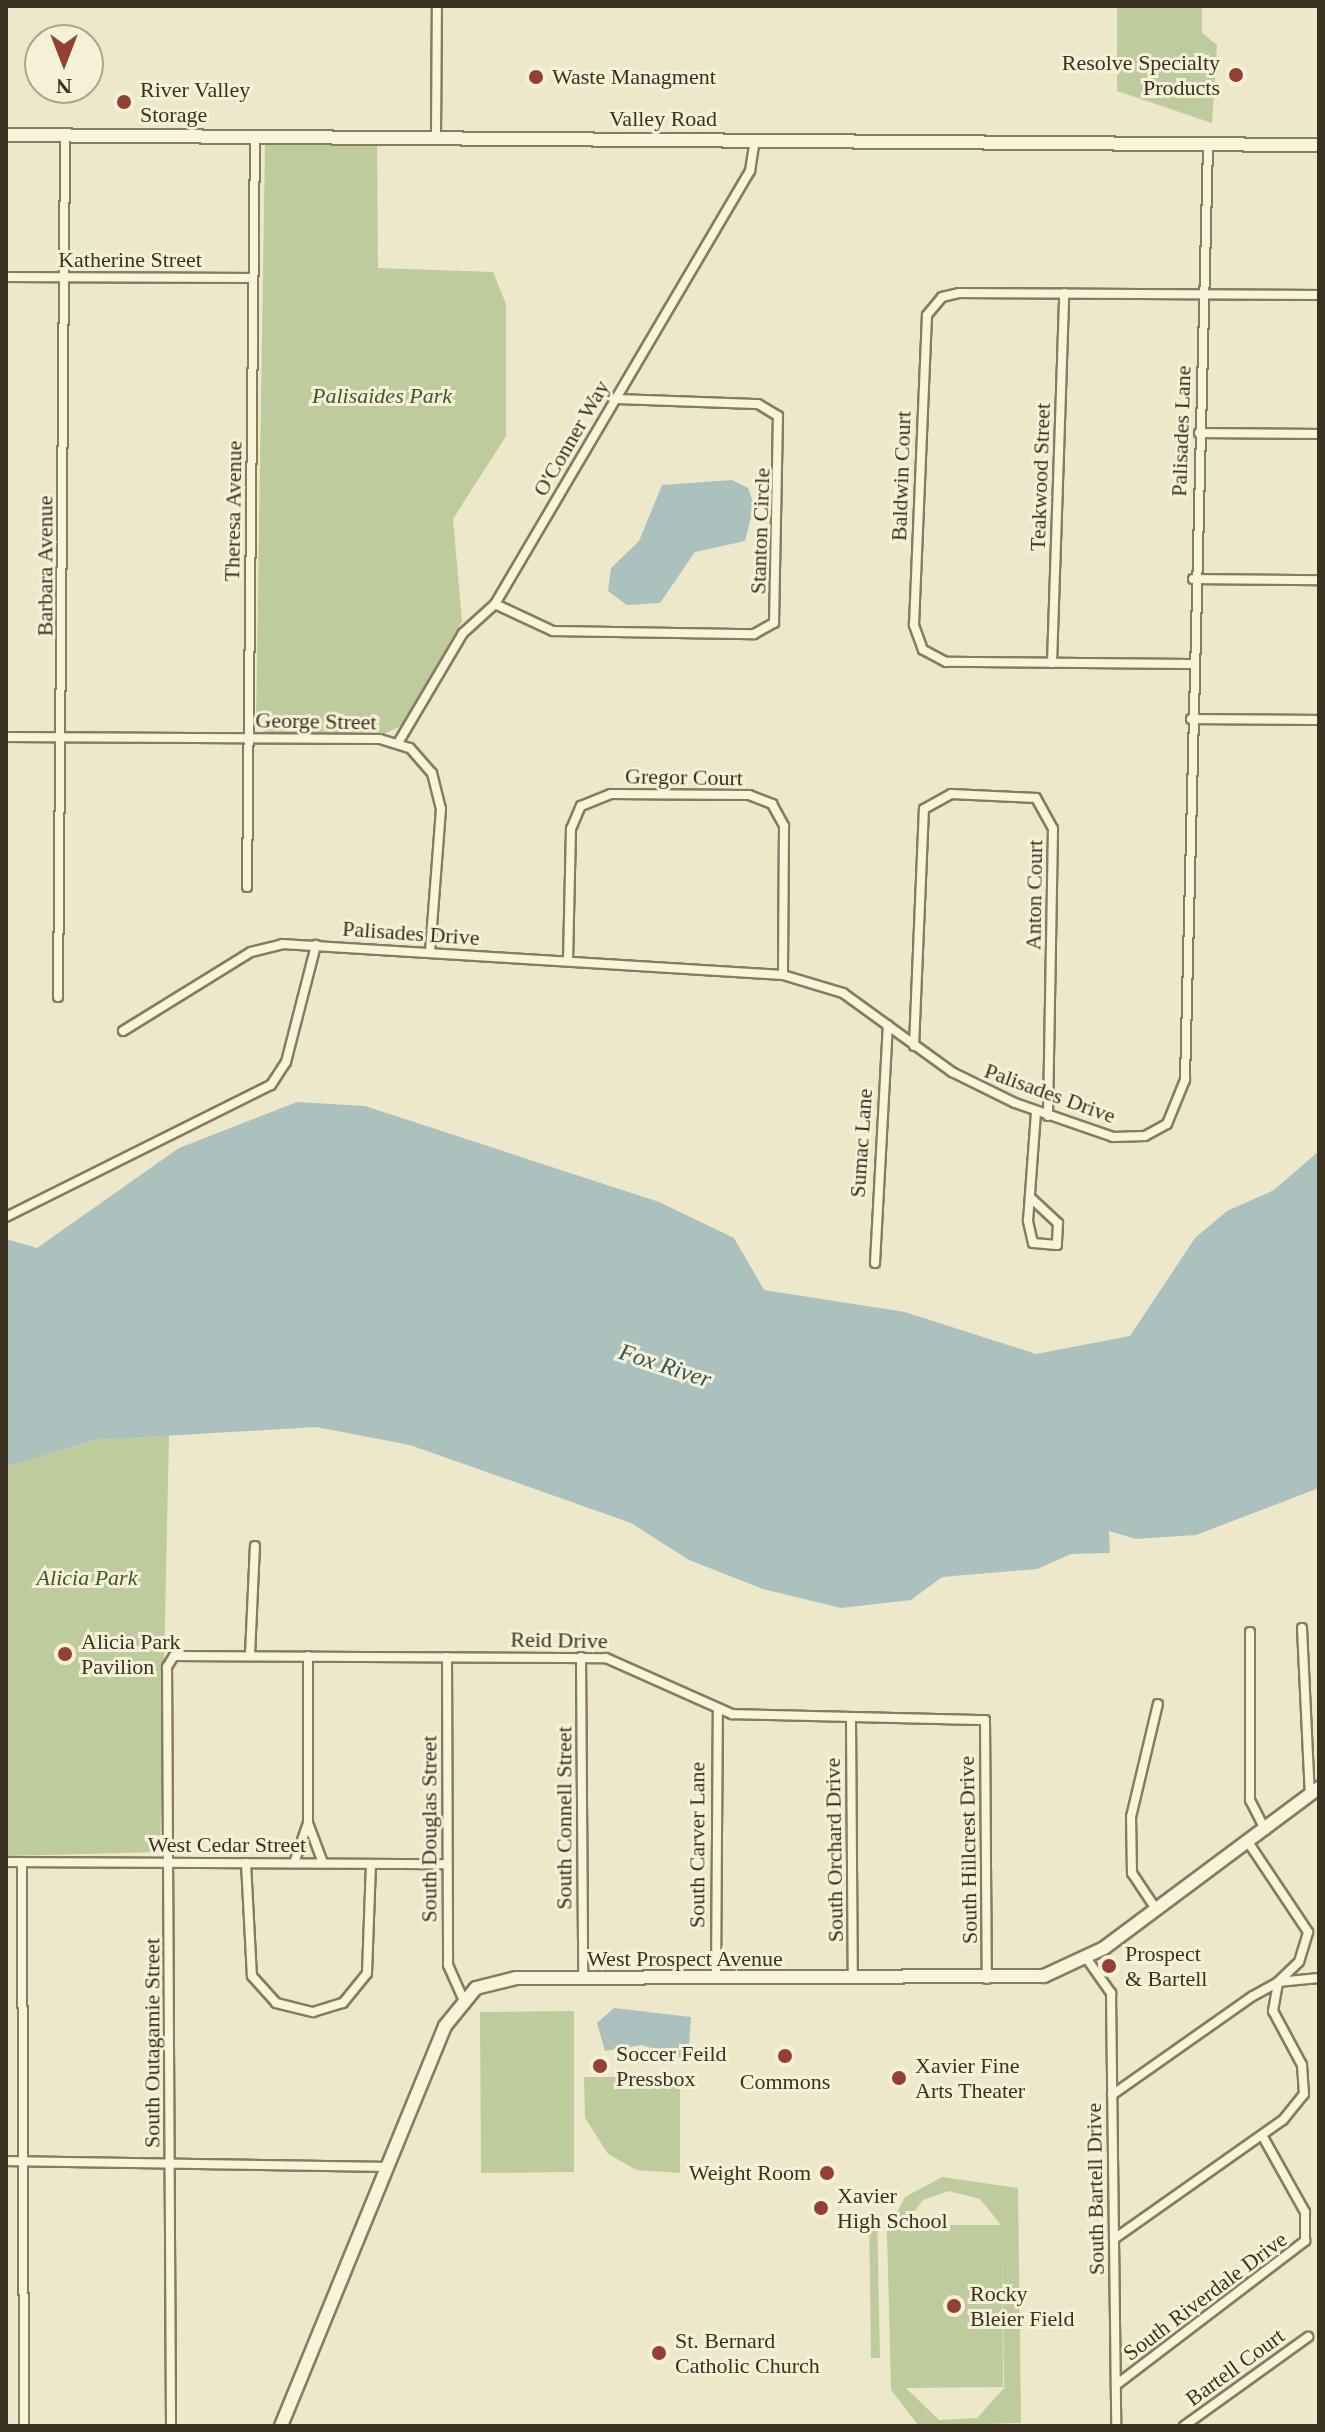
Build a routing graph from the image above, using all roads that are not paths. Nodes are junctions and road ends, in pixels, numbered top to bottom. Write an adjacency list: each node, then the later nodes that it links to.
1 (437, 6): 5 (street)
2 (6, 135): 3 (main road, Valley Road)
3 (65, 135): 4 (main road, Valley Road); 10 (street, Barbara Avenue)
4 (255, 136): 5 (main road, Valley Road); 11 (street, Theresa Avenue)
5 (436, 137): 6 (main road, Valley Road)
6 (755, 139): 7 (main road, Valley Road); 15 (street, O'Conner Way)
7 (1208, 144): 8 (main road, Valley Road); 13 (street, Palisades Lane)
8 (1319, 145)
9 (6, 277): 10 (street, Katherine Street)
10 (64, 277): 11 (street, Katherine Street); 26 (street, Barbara Avenue)
11 (253, 278): 27 (street, Theresa Avenue)
12 (1064, 293): 13 (street, Baldwin Court); 21 (street, Teakwood Street); 21 (street, Baldwin Court)
13 (1203, 294): 14 (street, Baldwin Court); 16 (street, Palisades Lane)
14 (1319, 295)
15 (614, 399): 20 (street, O'Conner Way); 20 (street, Stanton Circle)
16 (1199, 433): 17 (street); 18 (street, Palisades Lane)
17 (1319, 434)
18 (1193, 579): 19 (street); 22 (street, Palisades Lane)
19 (1319, 580)
20 (495, 604): 28 (street, O'Conner Way)
21 (1052, 663): 22 (street, Baldwin Court)
22 (1191, 664): 23 (street, Palisades Lane)
23 (1191, 719): 24 (street); 39 (street, Palisades Drive)
24 (1319, 720)
25 (6, 737): 26 (street, George Street)
26 (62, 738): 27 (street, George Street); 34 (street, Barbara Avenue)
27 (248, 739): 28 (street, George Street); 29 (street, Theresa Avenue)
28 (398, 743): 31 (street, George Street)
29 (247, 887)
30 (316, 945): 31 (street, Palisades Drive); 36 (street, Palisades Drive); 41 (street, Palisades Drive)
31 (430, 952): 32 (street, Palisades Drive)
32 (568, 961): 33 (street, Palisades Drive); 33 (street, Gregor Court)
33 (783, 975): 35 (street, Palisades Drive)
34 (58, 997)
35 (888, 1025): 37 (street, Palisades Drive); 42 (street, Sumac Lane)
36 (123, 1031)
37 (914, 1046): 38 (street, Palisades Drive); 39 (street, Anton Court)
38 (1036, 1111): 39 (street, Palisades Drive); 40 (street)
39 (1048, 1116)
40 (1031, 1198): 40 (street)
41 (6, 1217)
42 (875, 1263)
43 (255, 1546): 46 (street)
44 (1302, 1628): 55 (street)
45 (1250, 1632): 57 (street)
46 (250, 1655): 47 (street, Reid Drive); 50 (street, Reid Drive)
47 (308, 1656): 48 (street, Reid Drive); 56 (street)
48 (447, 1657): 49 (street, Reid Drive); 66 (street, South Douglas Street)
49 (581, 1657): 52 (street, Reid Drive); 69 (street, South Connell Street)
50 (169, 1661): 61 (street, South Outagamie Street)
51 (1158, 1704): 67 (street)
52 (718, 1712): 54 (street, Reid Drive); 71 (street, South Carver Lane)
53 (985, 1720): 54 (street, Reid Drive); 73 (street, South Hillcrest Drive)
54 (851, 1721): 72 (street, South Orchard Drive)
55 (1315, 1792): 57 (main road, West Prospect Avenue)
56 (308, 1823): 63 (street); 64 (street)
57 (1265, 1830): 58 (main road, West Prospect Avenue)
58 (1248, 1842): 67 (main road, West Prospect Avenue); 74 (street)
59 (6, 1862): 60 (street, West Cedar Street)
60 (22, 1862): 61 (street, West Cedar Street); 79 (street)
61 (169, 1863): 62 (street, West Cedar Street); 80 (street, South Outagamie Street)
62 (246, 1863): 63 (street, West Cedar Street); 65 (street)
63 (294, 1863): 64 (street, West Cedar Street)
64 (323, 1863): 65 (street, West Cedar Street)
65 (371, 1864): 66 (street, West Cedar Street)
66 (447, 1864): 75 (street, South Douglas Street)
67 (1156, 1909): 68 (main road, West Prospect Avenue)
68 (1087, 1959): 73 (main road, West Prospect Avenue); 76 (street, South Bartell Drive)
69 (583, 1978): 71 (main road, West Prospect Avenue); 75 (main road, West Prospect Avenue)
70 (1319, 1978): 74 (street)
71 (716, 1979): 72 (main road, West Prospect Avenue)
72 (853, 1980): 73 (main road, West Prospect Avenue)
73 (987, 1980)
74 (1278, 1982): 76 (street); 77 (street)
75 (463, 1998): 81 (main road)
76 (1112, 2095): 82 (street, South Bartell Drive)
77 (1262, 2135): 82 (street); 84 (street, South Riverdale Drive)
78 (6, 2161): 79 (street)
79 (23, 2161): 80 (street); 85 (street)
80 (171, 2162): 81 (street); 86 (street, South Outagamie Street)
81 (387, 2167): 87 (main road)
82 (1114, 2239): 84 (street, South Bartell Drive)
83 (1308, 2337): 89 (street, Bartell Court)
84 (1116, 2385): 88 (street, South Bartell Drive)
85 (24, 2426)
86 (171, 2426)
87 (281, 2426)
88 (1116, 2426)
89 (1184, 2426)

